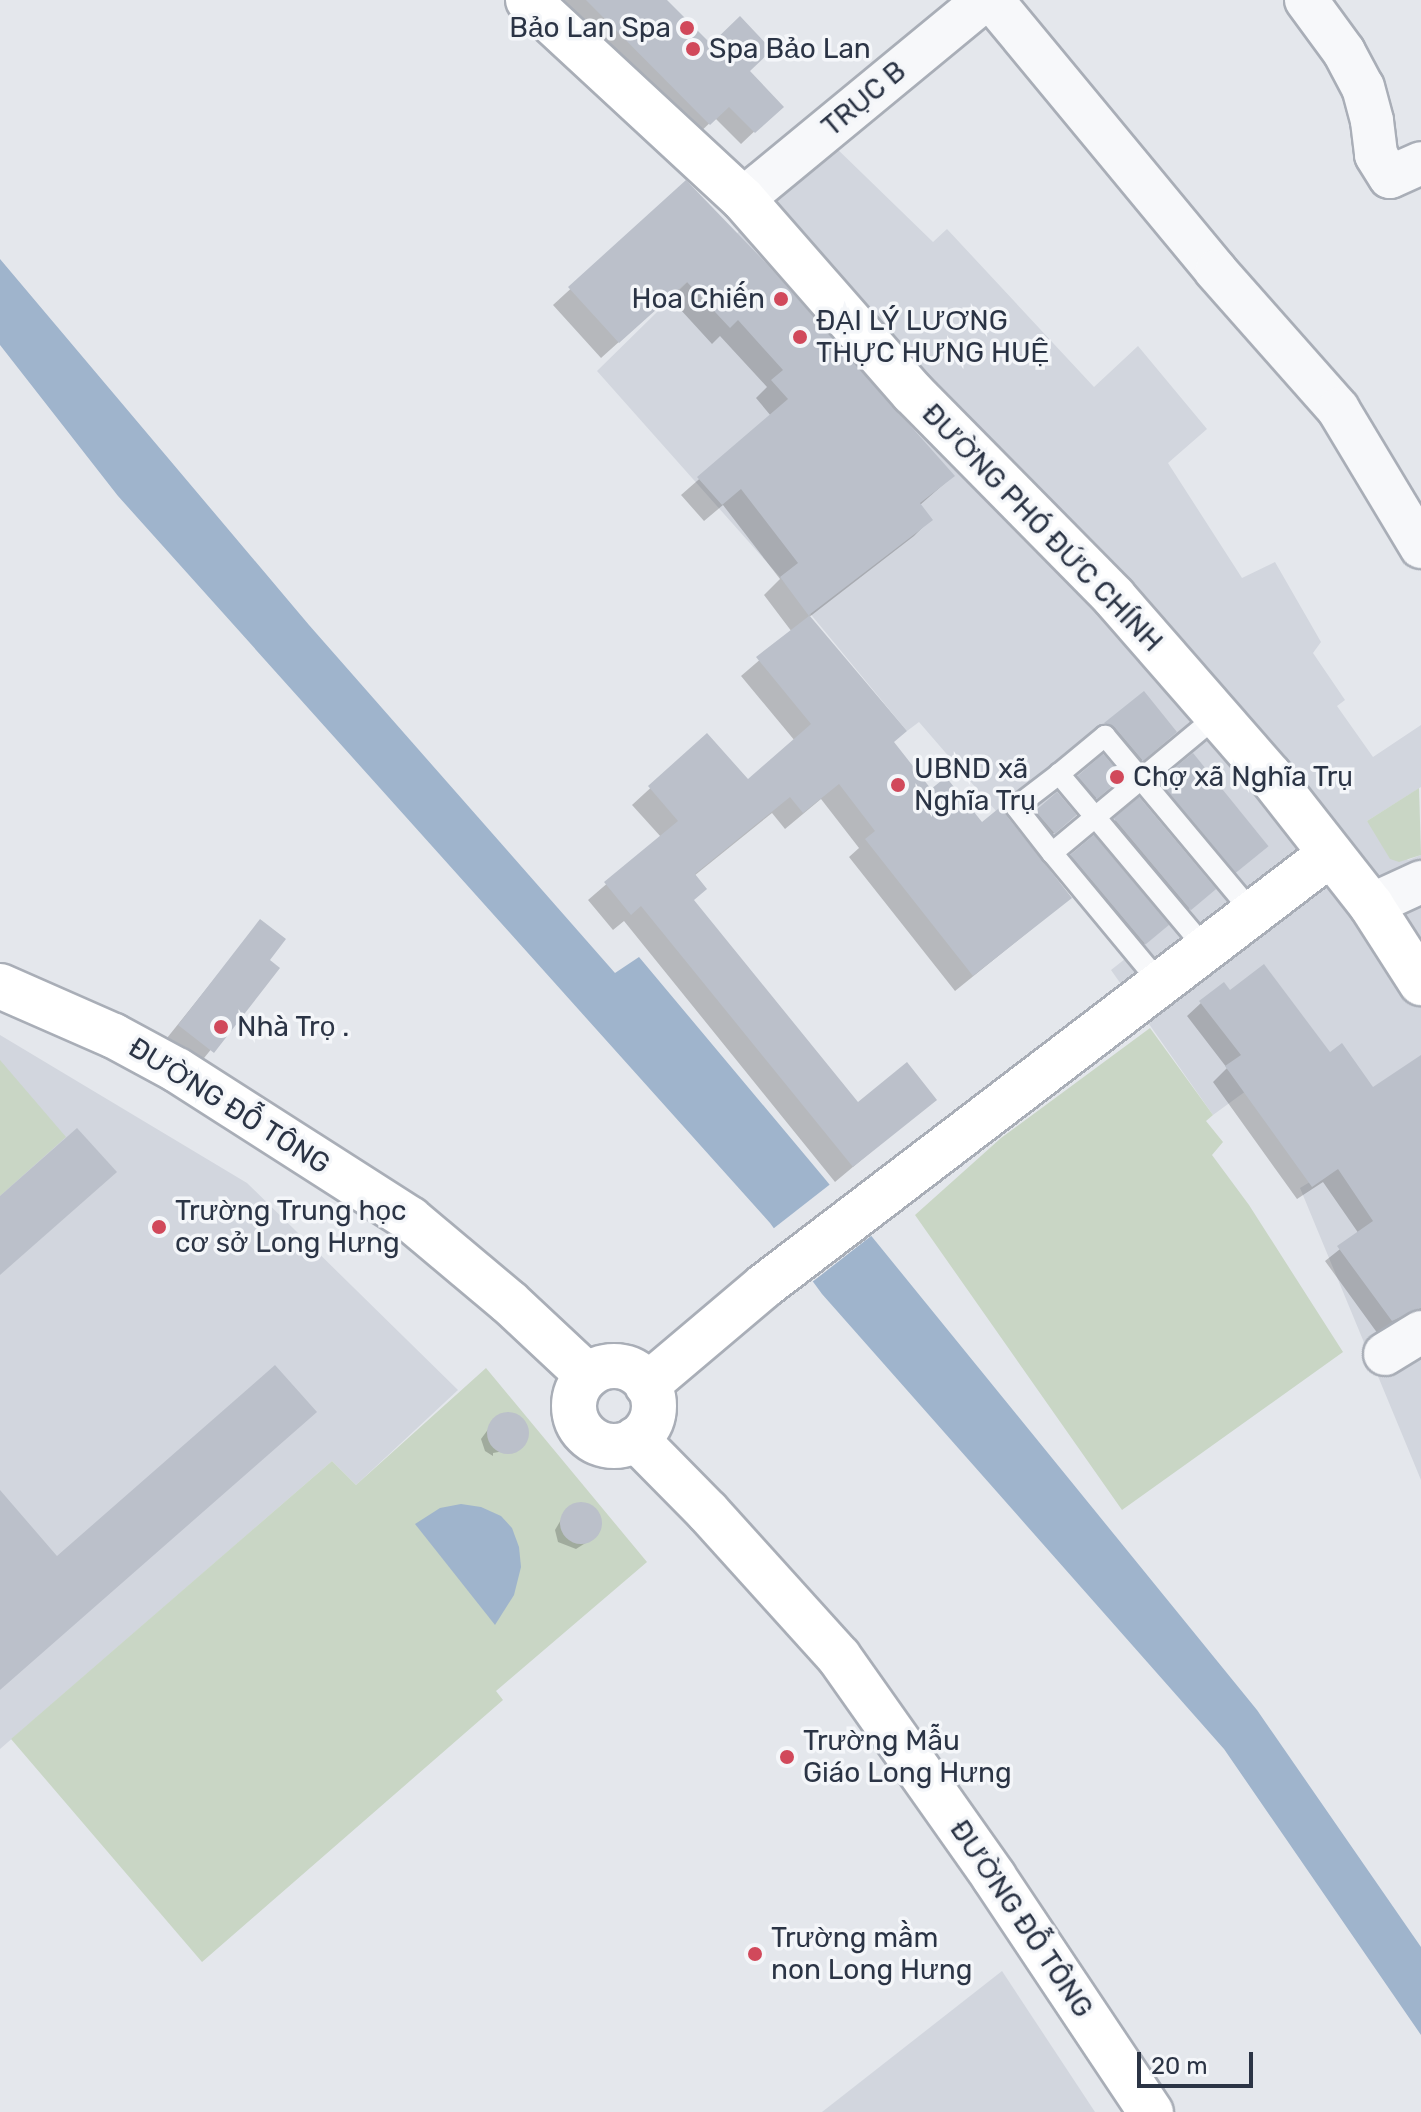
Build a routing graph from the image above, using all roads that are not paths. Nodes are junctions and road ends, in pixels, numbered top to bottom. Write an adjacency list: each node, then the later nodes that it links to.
1 (528, 0): 6 (main road, ĐƯỜNG PHÓ ĐỨC CHÍNH)
2 (984, 0): 6 (street, TRỤC B)
3 (992, 0): 7 (street)
4 (1306, 0): 5 (street)
5 (1421, 163)
6 (743, 199): 8 (main road, ĐƯỜNG PHÓ ĐỨC CHÍNH)
7 (1421, 547)
8 (1217, 716): 10 (lane); 13 (main road, ĐƯỜNG PHÓ ĐỨC CHÍNH)
9 (1059, 774): 10 (lane); 11 (lane); 12 (lane)
10 (1142, 780): 11 (lane); 16 (lane)
11 (1096, 817): 12 (lane); 17 (lane)
12 (1052, 853): 18 (lane)
13 (1329, 855): 15 (main road, ĐƯỜNG PHÓ ĐỨC CHÍNH); 16 (main road)
14 (1421, 882): 15 (street)
15 (1371, 905): 19 (main road, ĐƯỜNG PHÓ ĐỨC CHÍNH)
16 (1253, 913): 17 (main road)
17 (1206, 949): 18 (main road)
18 (1160, 983): 24 (main road)
19 (1421, 983)
20 (0, 986): 23 (main road, ĐƯỜNG ĐỖ TÔNG)
21 (1421, 1332): 22 (street)
22 (1385, 1354)
23 (588, 1376): 24 (main road); 25 (main road)
24 (647, 1385): 25 (main road)
25 (636, 1439): 26 (main road, ĐƯỜNG ĐỖ TÔNG)
26 (1151, 2112)

